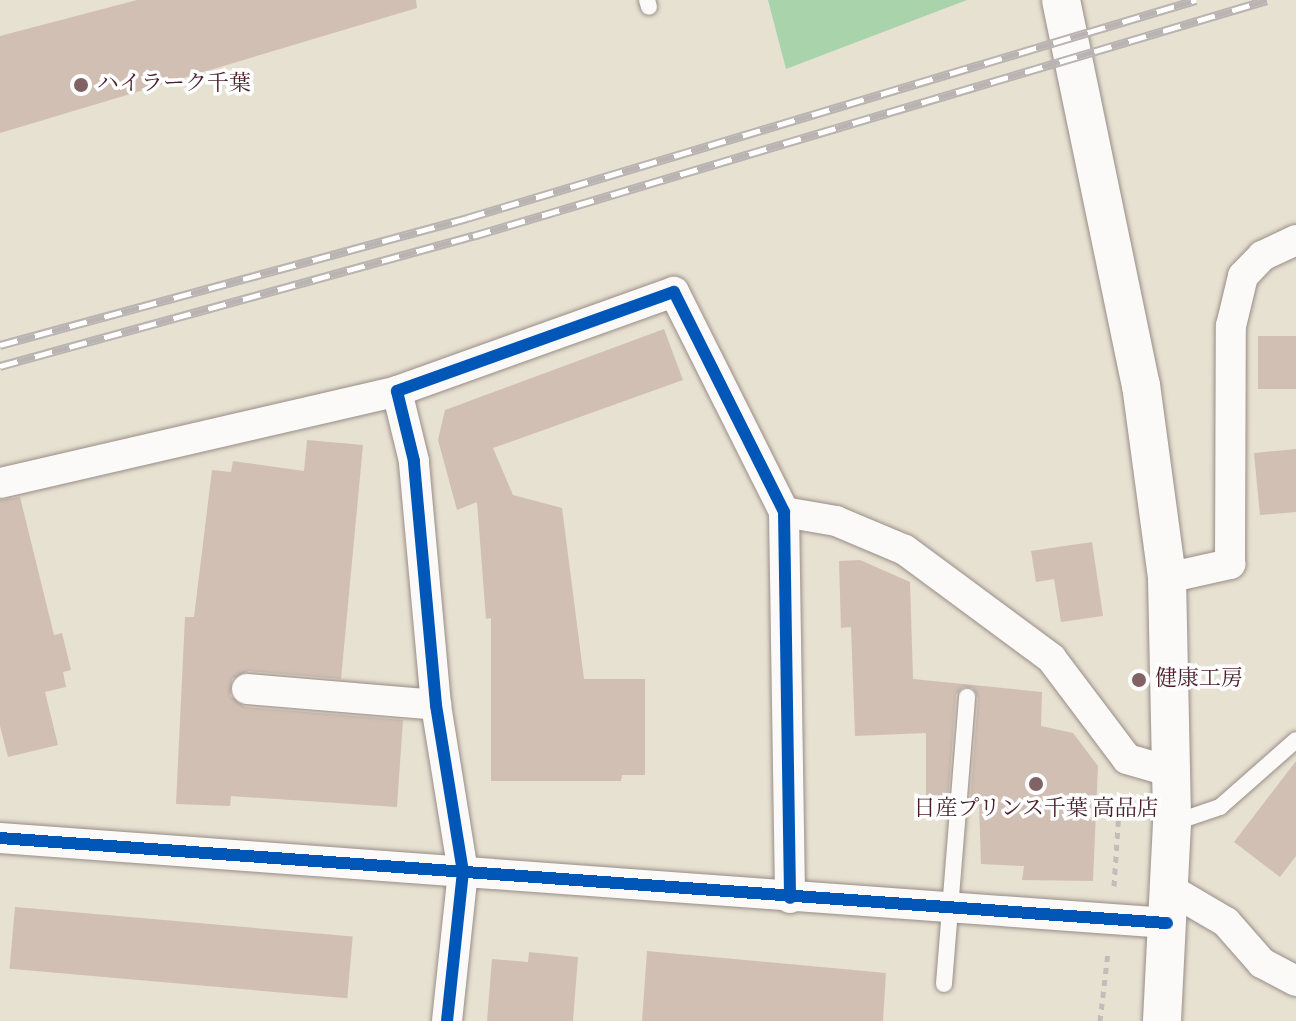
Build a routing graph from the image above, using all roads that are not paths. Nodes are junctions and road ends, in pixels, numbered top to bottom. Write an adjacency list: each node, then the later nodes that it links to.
1 (1061, 0): 6 (street)
2 (1296, 240): 6 (street)
3 (397, 391): 4 (street); 5 (street); 9 (street)
4 (0, 483)
5 (784, 512): 11 (street); 15 (street)
6 (1167, 578): 11 (street)
7 (247, 689): 9 (street)
8 (967, 697): 17 (lane)
9 (436, 705): 14 (street)
10 (1296, 740): 12 (lane)
11 (1172, 772): 12 (street)
12 (1172, 823): 16 (street)
13 (0, 838): 14 (street)
14 (463, 872): 15 (street); 20 (street)
15 (790, 898): 17 (street)
16 (1168, 906): 17 (street); 18 (street); 21 (street)
17 (952, 909): 19 (lane)
18 (1296, 981)
19 (944, 984)
20 (447, 1021)
21 (1162, 1021)

